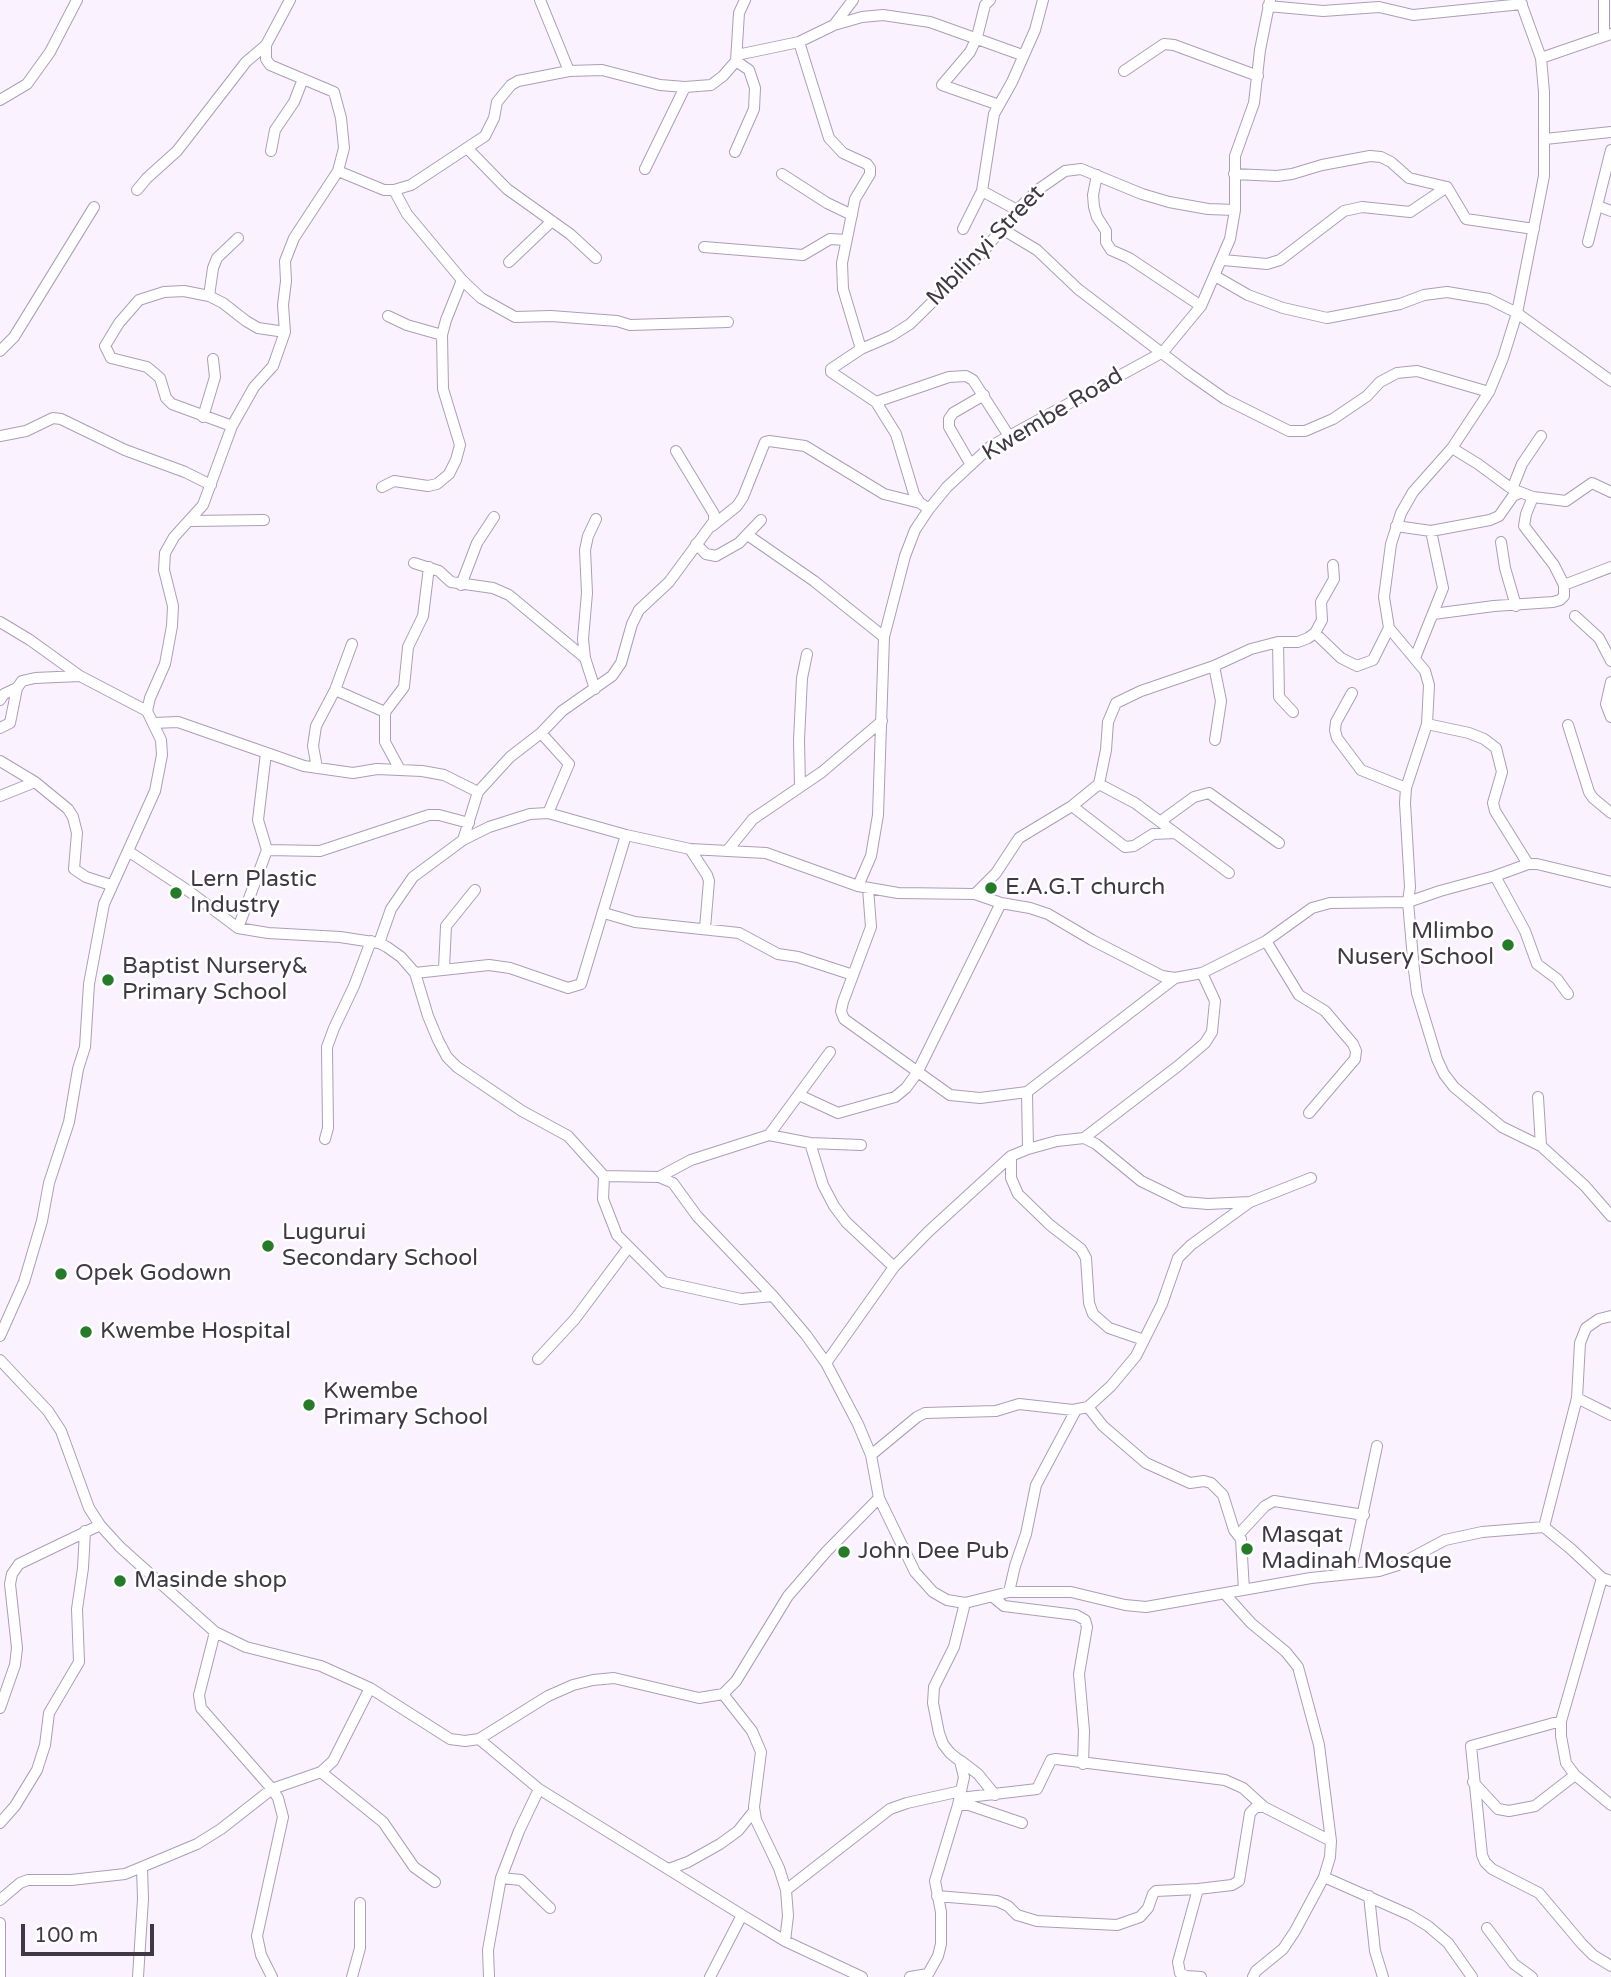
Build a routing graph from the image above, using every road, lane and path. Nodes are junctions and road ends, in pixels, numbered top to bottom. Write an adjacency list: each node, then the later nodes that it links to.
1 (77, 0): 24 (street)
2 (290, 0): 15 (street)
3 (540, 0): 19 (street)
4 (745, 0): 17 (street)
5 (853, 0): 11 (street)
6 (990, 0): 13 (street)
7 (1043, 0): 16 (street)
8 (1604, 0): 12 (street)
9 (1269, 2): 10 (street); 21 (street, Kwembe Road)
10 (1521, 2): 18 (street)
11 (834, 24): 13 (street); 14 (street)
12 (1607, 35): 18 (street)
13 (977, 37): 16 (street); 25 (street)
14 (799, 42): 17 (street); 46 (street)
15 (266, 45): 22 (street); 38 (street)
16 (1022, 55): 25 (street)
17 (736, 58): 23 (street); 31 (street)
18 (1541, 58): 27 (street)
19 (569, 71): 23 (street); 28 (street)
20 (1124, 71): 21 (street)
21 (1258, 76): 35 (street, Kwembe Road)
22 (303, 79): 30 (street); 33 (street)
23 (685, 87): 32 (street)
24 (0, 100)
25 (999, 105): 40 (street)
26 (1611, 132): 27 (street)
27 (1545, 139): 50 (street)
28 (468, 149): 39 (street); 47 (street)
29 (1611, 150): 41 (street)
30 (271, 151)
31 (736, 152)
32 (645, 169)
33 (338, 170): 39 (street); 65 (street)
34 (782, 174): 46 (street)
35 (1234, 174): 37 (street); 44 (street, Kwembe Road)
36 (1097, 175): 43 (street, Mbilinyi Street); 44 (street, Mbilinyi Street); 61 (street)
37 (1447, 187): 50 (street); 56 (street)
38 (137, 190)
39 (394, 190): 59 (street)
40 (982, 191): 43 (street); 48 (street)
41 (1598, 206): 45 (street); 53 (street)
42 (94, 207): 68 (street)
43 (1017, 210): 49 (street, Mbilinyi Street)
44 (1235, 210): 56 (street, Kwembe Road)
45 (1611, 211)
46 (852, 215): 52 (street)
47 (552, 221): 55 (street); 57 (street)
48 (963, 229)
49 (1002, 229): 67 (street, Mbilinyi Street); 69 (street)
50 (1534, 229): 62 (street)
51 (238, 238): 60 (street)
52 (846, 240): 54 (street); 67 (street)
53 (1588, 242)
54 (704, 247)
55 (596, 258)
56 (1223, 260): 58 (street, Kwembe Road)
57 (509, 262)
58 (1216, 276): 61 (street, Kwembe Road); 62 (street)
59 (462, 280): 64 (street); 66 (street)
60 (209, 296): 65 (street); 75 (street)
61 (1201, 306): 69 (street, Kwembe Road)
62 (1517, 313): 71 (street); 72 (street)
63 (387, 316): 66 (street)
64 (728, 322)
65 (285, 332): 76 (street)
66 (442, 335): 84 (street)
67 (861, 349): 74 (street, Mbilinyi Street)
68 (0, 351)
69 (1163, 352): 72 (street); 78 (street, Kwembe Road)
70 (213, 359): 75 (street)
71 (1611, 381)
72 (1489, 392): 80 (street)
73 (984, 395): 74 (street); 78 (street); 82 (street)
74 (876, 402): 88 (street)
75 (202, 417): 76 (street)
76 (232, 426): 83 (street)
77 (0, 436): 83 (street)
78 (1009, 436): 82 (street, Kwembe Road)
79 (1541, 436): 85 (street)
80 (1452, 448): 85 (street); 94 (street)
81 (676, 452): 95 (street)
82 (971, 465): 88 (street, Kwembe Road)
83 (211, 485): 93 (street)
84 (382, 487)
85 (1516, 491): 87 (street); 96 (street)
86 (1611, 492): 87 (street)
87 (1533, 497): 105 (street)
88 (924, 506): 95 (street); 112 (street, Kwembe Road)
89 (494, 517): 104 (street)
90 (596, 519): 116 (street)
91 (264, 520): 93 (street)
92 (761, 520): 97 (street)
93 (190, 521): 127 (street)
94 (1396, 526): 96 (street); 110 (street)
95 (709, 529): 99 (street)
96 (1432, 531): 107 (street)
97 (748, 536): 99 (street); 112 (street)
98 (1501, 542): 106 (street)
99 (696, 544): 123 (street)
100 (414, 563): 102 (street)
101 (1333, 565): 111 (street)
102 (429, 567): 104 (street); 128 (street)
103 (1611, 567): 105 (street)
104 (461, 585): 116 (street)
105 (1564, 585): 106 (street)
106 (1516, 606): 107 (street)
107 (1433, 614): 117 (street)
108 (1575, 616): 118 (street)
109 (0, 622): 120 (street)
110 (1389, 628): 111 (street); 117 (street)
111 (1315, 633): 113 (street)
112 (884, 637): 131 (street, Kwembe Road)
113 (1278, 642): 119 (street); 129 (street)
114 (352, 644): 124 (street)
115 (807, 654): 144 (street)
116 (585, 658): 123 (street)
117 (1415, 658): 133 (street)
118 (1611, 661)
119 (1214, 666): 137 (street); 143 (street)
120 (80, 676): 122 (street); 127 (street)
121 (1611, 682): 130 (street)
122 (17, 688): 126 (street); 135 (street)
123 (595, 689): 136 (street)
124 (335, 690): 128 (street); 140 (street)
125 (1352, 693): 145 (street)
126 (0, 700)
127 (147, 711): 132 (street)
128 (385, 712): 141 (street)
129 (1293, 712)
130 (1611, 718)
131 (882, 721): 144 (street); 166 (street, Kwembe Road)
132 (153, 723): 138 (street); 159 (street)
133 (1427, 724): 145 (street); 161 (street)
134 (1567, 724): 150 (street)
135 (0, 728)
136 (541, 733): 146 (street); 149 (street)
137 (1215, 740)
138 (266, 753): 140 (street); 158 (street)
139 (0, 761): 142 (street)
140 (317, 768): 141 (street)
141 (399, 768): 146 (street)
142 (35, 782): 147 (street); 165 (street)
143 (1099, 784): 148 (street); 151 (street)
144 (800, 786): 160 (street)
145 (1406, 788): 169 (street)
146 (478, 792): 152 (street)
147 (0, 796)
148 (1072, 806): 153 (street); 168 (street)
149 (548, 813): 154 (street); 155 (street)
150 (1611, 813)
151 (1161, 821): 153 (street); 156 (street)
152 (469, 823): 155 (street); 158 (street)
153 (1175, 833): 162 (street)
154 (626, 835): 157 (street); 171 (street)
155 (463, 840): 175 (street)
156 (1279, 843)
157 (690, 849): 160 (street); 173 (street)
158 (267, 850): 172 (street)
159 (128, 851): 165 (street); 172 (street)
160 (727, 851): 166 (street)
161 (1528, 864): 163 (street); 164 (street)
162 (1229, 873)
163 (1495, 876): 169 (street); 181 (street)
164 (1611, 882)
165 (111, 885): 205 (street)
166 (863, 887): 168 (street); 179 (street)
167 (474, 890): 176 (street)
168 (975, 894): 170 (street)
169 (1408, 902): 174 (street); 193 (street)
170 (1001, 903): 180 (street); 183 (street)
171 (604, 913): 173 (street); 176 (street)
172 (238, 928): 175 (street)
173 (705, 928): 179 (street)
174 (1266, 941): 178 (street); 187 (street)
175 (375, 942): 177 (street); 190 (street)
176 (444, 969): 177 (street)
177 (415, 973): 196 (street)
178 (1202, 973): 180 (street); 189 (street)
179 (853, 975): 183 (street)
180 (1175, 978): 184 (street)
181 (1568, 993)
182 (830, 1052): 185 (street)
183 (917, 1073): 184 (street); 185 (street)
184 (1027, 1092): 194 (street)
185 (799, 1096): 188 (street)
186 (1538, 1097): 193 (street)
187 (1309, 1113)
188 (769, 1135): 191 (street); 197 (street)
189 (1084, 1138): 194 (street); 199 (street)
190 (325, 1139)
191 (810, 1143): 192 (street); 202 (street)
192 (861, 1145)
193 (1541, 1146): 200 (street)
194 (1028, 1149): 195 (street)
195 (1011, 1156): 202 (street); 206 (street)
196 (604, 1176): 197 (street); 201 (street)
197 (659, 1177): 203 (street)
198 (1311, 1178): 199 (street)
199 (1250, 1202): 206 (street)
200 (1611, 1216)
201 (628, 1248): 203 (street); 208 (street)
202 (894, 1268): 209 (street)
203 (773, 1296): 209 (street)
204 (1611, 1316): 210 (street)
205 (0, 1336)
206 (1144, 1340): 211 (street)
207 (0, 1360): 218 (street)
208 (538, 1360)
209 (826, 1363): 215 (street)
210 (1577, 1398): 213 (street); 219 (street)
211 (1088, 1407): 212 (street); 221 (street)
212 (1076, 1410): 215 (street); 225 (street)
213 (1611, 1415)
214 (1377, 1446): 217 (street)
215 (871, 1455): 216 (street)
216 (879, 1497): 228 (street); 231 (street)
217 (1364, 1515): 221 (street); 222 (street)
218 (100, 1525): 220 (street); 229 (street)
219 (1544, 1527): 222 (street); 223 (street)
220 (85, 1531): 232 (street); 247 (street)
221 (1239, 1534): 224 (street)
222 (1350, 1574): 224 (street)
223 (1606, 1580): 233 (street)
224 (1244, 1590): 226 (street)
225 (1009, 1592): 226 (street); 227 (street)
226 (1225, 1594): 249 (street)
227 (993, 1597): 228 (street); 236 (street)
228 (965, 1603): 235 (street)
229 (215, 1632): 230 (street); 240 (street)
230 (370, 1688): 234 (street); 237 (street)
231 (723, 1694): 234 (street); 246 (street)
232 (0, 1708)
233 (1561, 1721): 238 (street); 239 (street)
234 (478, 1739): 241 (street)
235 (961, 1761): 242 (street); 243 (street)
236 (1083, 1764): 242 (street); 245 (street)
237 (321, 1772): 240 (street); 254 (street)
238 (1575, 1775): 239 (street); 244 (street)
239 (1473, 1782): 266 (street)
240 (272, 1788): 250 (street); 271 (street)
241 (539, 1789): 251 (street); 253 (street)
242 (995, 1795): 243 (street)
243 (960, 1798): 248 (street); 256 (street); 257 (street)
244 (1611, 1805)
245 (1264, 1808): 249 (street); 255 (street)
246 (754, 1811): 251 (street); 256 (street)
247 (0, 1823)
248 (1022, 1823)
249 (1331, 1841): 252 (street)
250 (142, 1868): 259 (street); 270 (street)
251 (669, 1869): 262 (street)
252 (1324, 1877): 258 (street); 278 (street)
253 (501, 1878): 261 (street); 273 (street)
254 (435, 1882)
255 (1198, 1889): 257 (street); 277 (street)
256 (786, 1890): 265 (street)
257 (937, 1896): 268 (street)
258 (1369, 1896): 279 (street); 280 (street)
259 (0, 1900)
260 (360, 1903): 272 (street)
261 (550, 1908)
262 (742, 1915): 265 (street); 274 (street)
263 (0, 1923): 269 (street)
264 (1488, 1928): 281 (street)
265 (785, 1941): 267 (street)
266 (1611, 1968): 282 (street)
267 (838, 1972): 275 (street)
268 (928, 1976): 276 (street)
269 (1, 1977)
270 (138, 1977)
271 (272, 1977)
272 (352, 1977)
273 (489, 1977)
274 (710, 1977)
275 (862, 1977)
276 (910, 1977)
277 (1201, 1977)
278 (1253, 1977)
279 (1383, 1977)
280 (1472, 1977)
281 (1532, 1977)
282 (1606, 1977)

